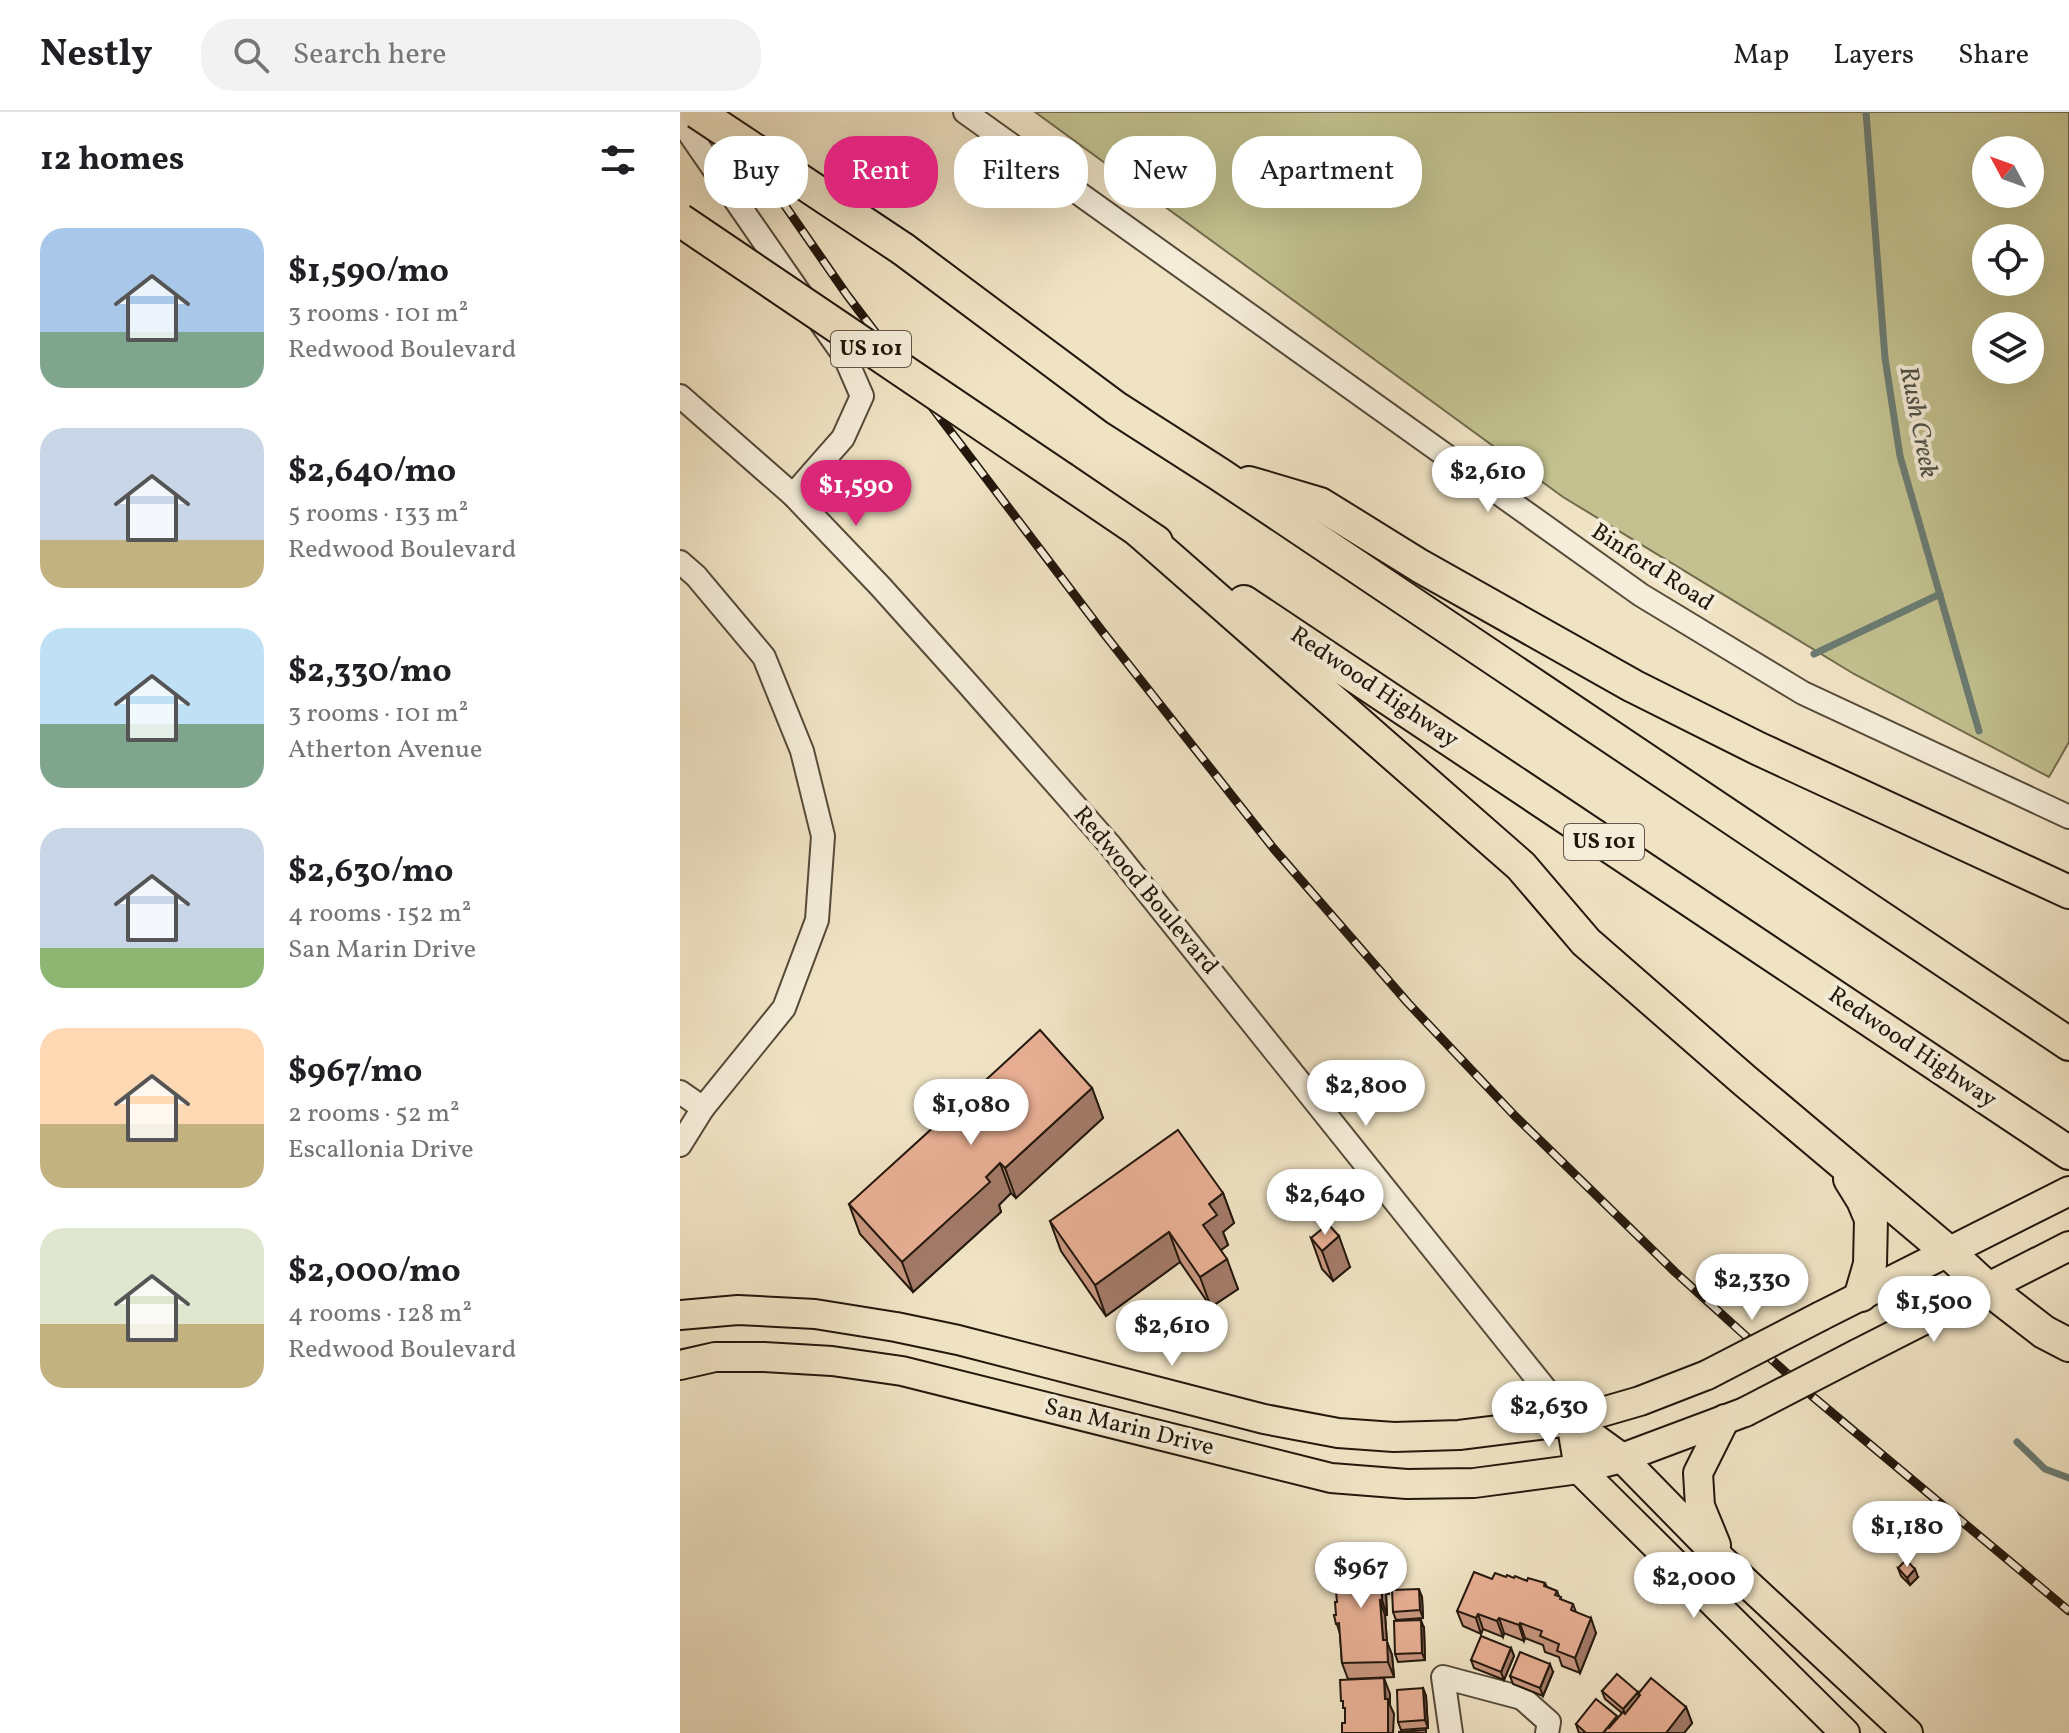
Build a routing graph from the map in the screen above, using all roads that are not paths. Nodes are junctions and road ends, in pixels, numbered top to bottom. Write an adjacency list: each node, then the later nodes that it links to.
1 (697, 112): 6 (highway, bridge)
2 (965, 112): 10 (street, Binford Road)
3 (680, 120): 7 (street)
4 (680, 220): 8 (highway, Redwood Highway / US 101, bridge)
5 (680, 396): 7 (street, Redwood Boulevard)
6 (1219, 474): 11 (highway); 12 (highway)
7 (793, 495): 27 (street, Redwood Boulevard)
8 (1138, 530): 16 (highway, Redwood Highway / US 101); 17 (highway)
9 (680, 562): 14 (street)
10 (2069, 817)
11 (2069, 892)
12 (2069, 1044)
13 (680, 1092): 14 (street)
14 (703, 1108): 15 (street)
15 (680, 1145)
16 (2069, 1153)
17 (1840, 1162): 20 (highway); 22 (highway)
18 (2069, 1191): 20 (main road, San Marin Drive)
19 (2069, 1246): 21 (main road, San Marin Drive)
20 (1947, 1251): 21 (highway); 22 (main road, San Marin Drive)
21 (1986, 1287): 24 (highway); 26 (main road, San Marin Drive, bridge)
22 (1861, 1295): 27 (main road, San Marin Drive, bridge)
23 (680, 1315): 27 (main road, San Marin Drive)
24 (2069, 1345)
25 (680, 1365): 29 (main road, San Marin Drive)
26 (1735, 1416): 28 (main road, San Marin Drive); 30 (main road)
27 (1571, 1421): 28 (main road, Redwood Boulevard); 29 (main road, Redwood Boulevard)
28 (1622, 1458): 29 (main road, San Marin Drive); 30 (main road, Redwood Boulevard)
29 (1579, 1469): 33 (main road)
30 (1723, 1561): 34 (main road, Redwood Boulevard)
31 (1451, 1733): 32 (street)
32 (1547, 1733)
33 (1845, 1733)
34 (1908, 1733)

